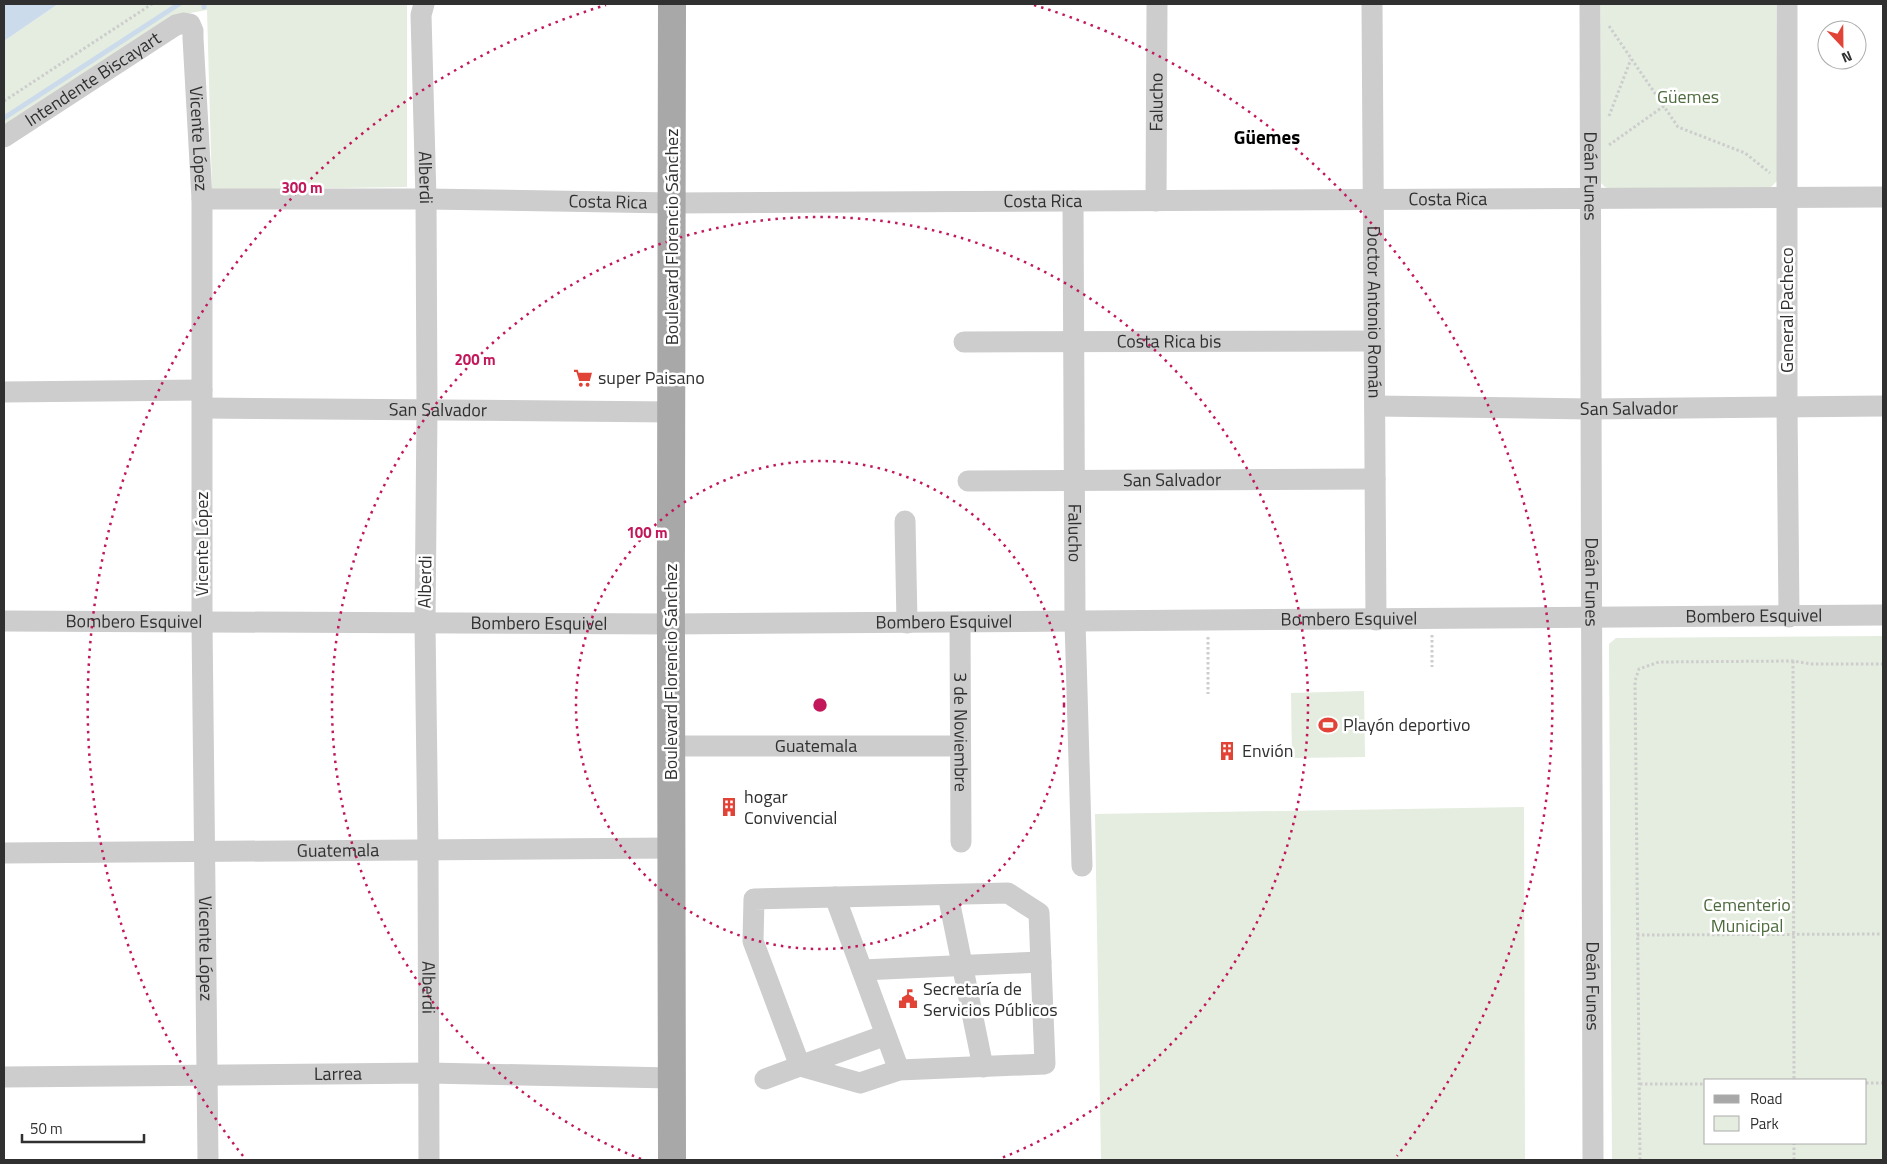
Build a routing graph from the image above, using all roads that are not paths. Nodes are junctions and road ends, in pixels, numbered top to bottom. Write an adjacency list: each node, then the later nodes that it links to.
1 (424, 4): 12 (street, Alberdi)
2 (672, 4): 17 (main road, Boulevard Florencio Sánchez)
3 (1157, 4): 16 (street, Falucho)
4 (1372, 4): 14 (street, Doctor Antonio Román)
5 (1590, 4): 13 (street, Deán Funes)
6 (1787, 4): 10 (street, General Pacheco)
7 (184, 23): 8 (street, Intendente Biscayart); 11 (street, Vicente López)
8 (4, 137)
9 (1883, 197): 10 (street, Costa Rica)
10 (1787, 198): 13 (street, Costa Rica); 25 (street, General Pacheco)
11 (202, 199): 12 (street, Costa Rica); 22 (street, Vicente López)
12 (426, 199): 17 (street, Costa Rica); 27 (street, Alberdi)
13 (1590, 199): 14 (street, Costa Rica); 26 (street, Deán Funes)
14 (1374, 200): 16 (street, Costa Rica); 18 (street, Doctor Antonio Román)
15 (1073, 201): 16 (street, Costa Rica); 17 (street, Costa Rica); 20 (street, Falucho)
16 (1156, 201)
17 (672, 203): 28 (main road, Boulevard Florencio Sánchez)
18 (1374, 341): 20 (street, Costa Rica bis); 23 (street, Doctor Antonio Román)
19 (964, 342): 20 (street, Costa Rica bis)
20 (1073, 342): 30 (street, Falucho)
21 (4, 392): 22 (street, San Salvador)
22 (202, 399): 27 (street, San Salvador); 40 (street, Vicente López)
23 (1375, 406): 26 (street, San Salvador); 29 (street, Doctor Antonio Román)
24 (1883, 406): 25 (street, San Salvador)
25 (1787, 408): 26 (street, San Salvador); 33 (street, General Pacheco)
26 (1590, 409): 35 (street, Deán Funes)
27 (427, 410): 28 (street, San Salvador); 42 (street, Alberdi)
28 (673, 412): 43 (main road, Boulevard Florencio Sánchez)
29 (1375, 479): 30 (street, San Salvador); 36 (street, Doctor Antonio Román)
30 (1074, 480): 31 (street, San Salvador); 38 (street, Falucho)
31 (968, 481)
32 (905, 521): 41 (street)
33 (1790, 616): 34 (street, Bombero Esquivel); 35 (street, Bombero Esquivel)
34 (1883, 616)
35 (1592, 618): 36 (street, Bombero Esquivel); 69 (street, Deán Funes)
36 (1376, 620): 38 (street, Bombero Esquivel)
37 (4, 621): 40 (street, Bombero Esquivel)
38 (1075, 621): 39 (street, Bombero Esquivel); 51 (street, Falucho)
39 (960, 622): 41 (street, Bombero Esquivel); 45 (street, 3 de Noviembre)
40 (202, 623): 42 (street, Bombero Esquivel); 49 (street, Vicente López)
41 (907, 623): 43 (street, Bombero Esquivel)
42 (425, 624): 43 (street, Bombero Esquivel); 48 (street, Alberdi)
43 (672, 624): 44 (main road, Boulevard Florencio Sánchez)
44 (670, 746): 45 (street, Guatemala); 47 (main road, Boulevard Florencio Sánchez)
45 (960, 746): 46 (street, 3 de Noviembre)
46 (961, 842)
47 (672, 848): 48 (street, Guatemala); 64 (main road, Boulevard Florencio Sánchez)
48 (428, 850): 49 (street, Guatemala); 61 (street, Alberdi)
49 (204, 852): 50 (street, Guatemala); 62 (street, Vicente López)
50 (4, 853)
51 (1082, 866)
52 (948, 895): 53 (street); 54 (street); 55 (street)
53 (835, 897): 56 (street); 58 (street)
54 (1041, 962): 55 (street); 59 (street)
55 (962, 966): 56 (street); 59 (street)
56 (862, 970): 57 (street)
57 (886, 1035): 58 (street); 60 (street)
58 (800, 1066): 60 (street); 65 (street)
59 (982, 1067): 60 (street)
60 (899, 1070)
61 (429, 1073): 62 (street, Larrea); 64 (street, Larrea); 67 (street, Alberdi)
62 (208, 1075): 63 (street, Larrea); 66 (street, Vicente López)
63 (4, 1077)
64 (672, 1078): 68 (main road, Boulevard Florencio Sánchez)
65 (765, 1078)
66 (208, 1160)
67 (430, 1160)
68 (672, 1160)
69 (1593, 1160)

